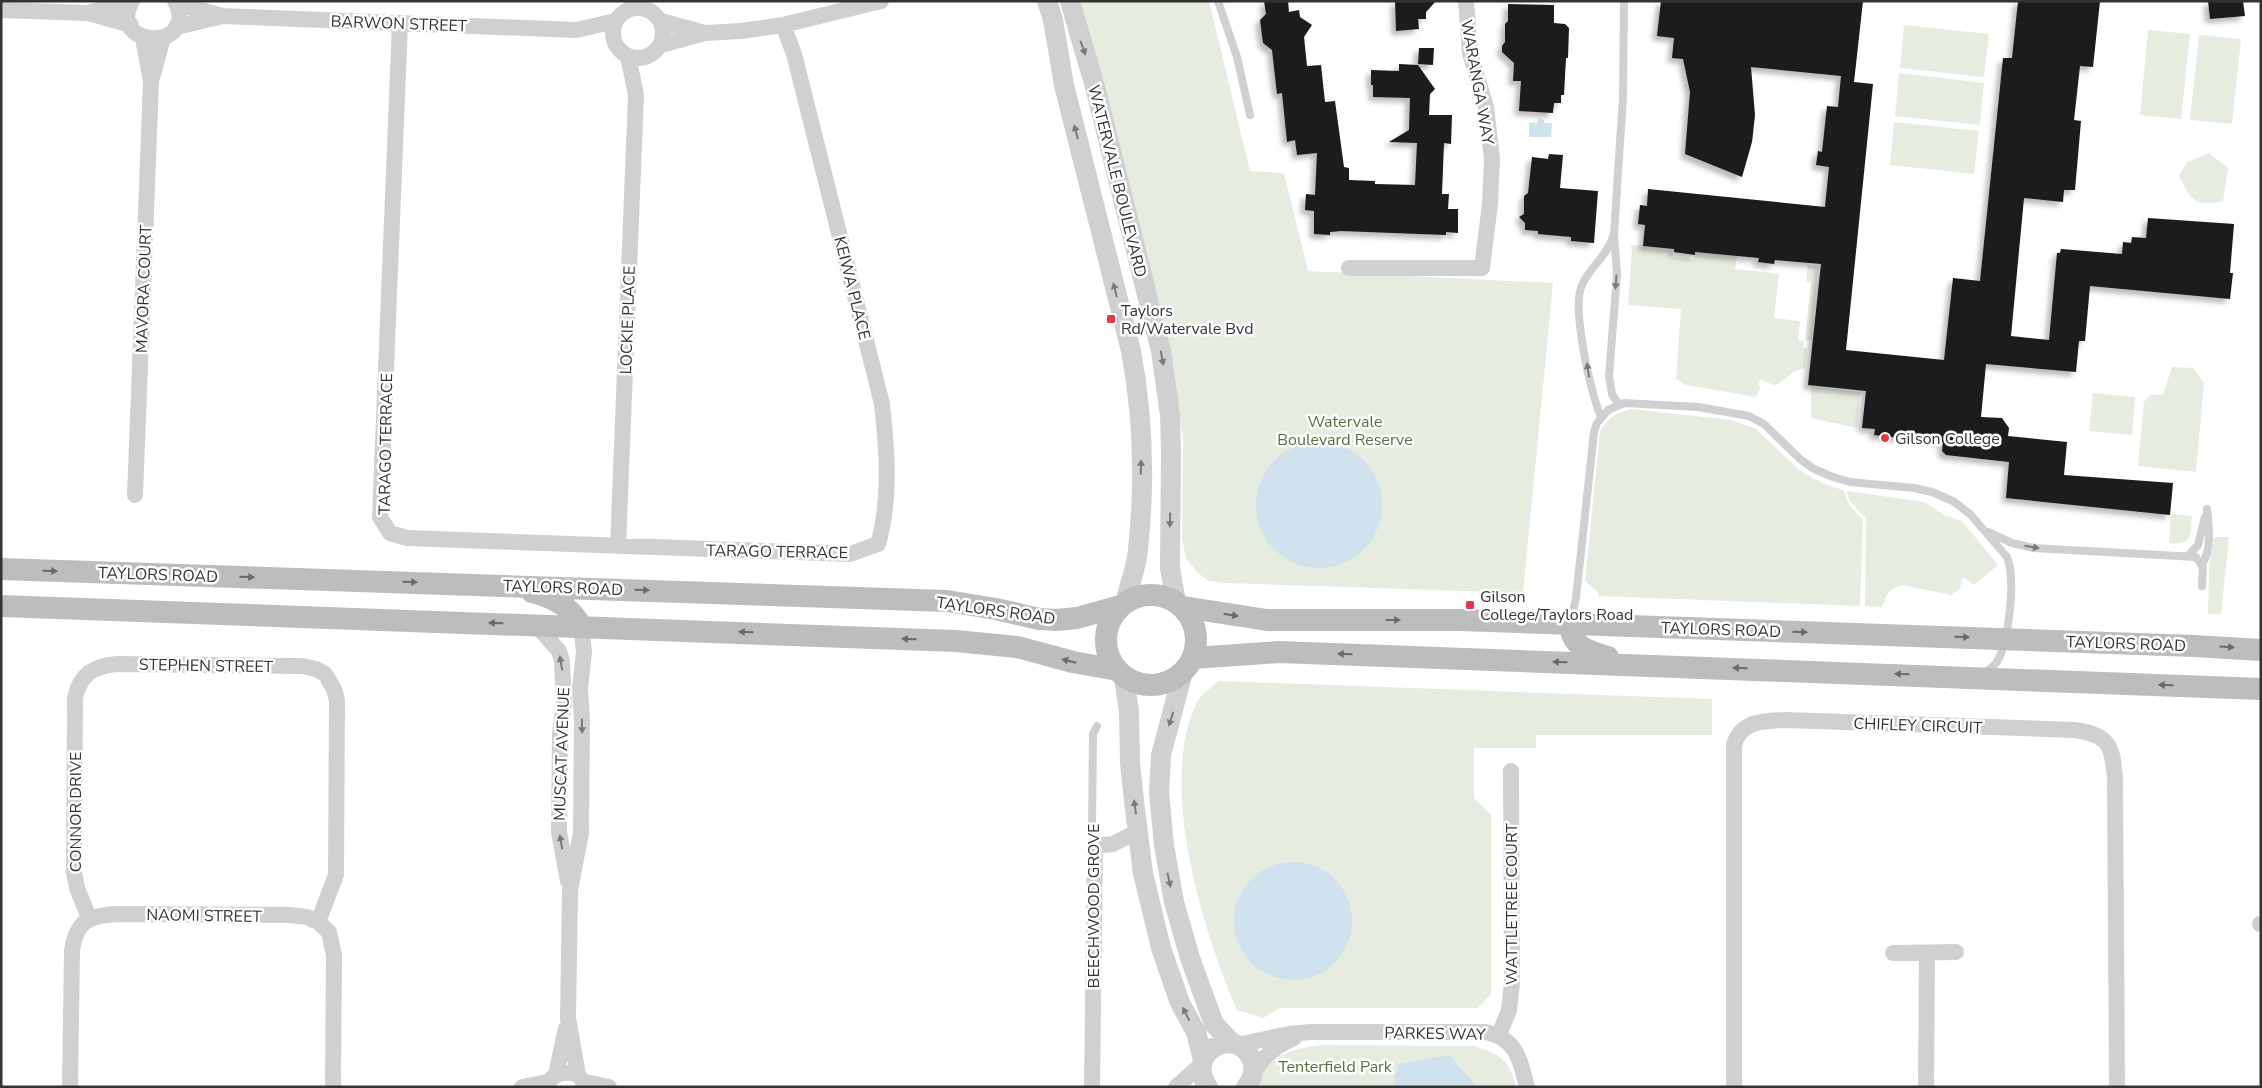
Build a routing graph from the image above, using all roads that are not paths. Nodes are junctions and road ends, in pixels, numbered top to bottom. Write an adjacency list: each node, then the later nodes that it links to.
1 (881, 1): 16 (street)
2 (1047, 1): 42 (street, WATERVALE BOULEVARD, one-way to 2)
3 (1070, 1): 43 (street, WATERVALE BOULEVARD, one-way to 43)
4 (1218, 1): 28 (lane)
5 (1466, 1): 30 (street, WARANGA WAY)
6 (1624, 1): 29 (lane)
7 (132, 2): 12 (street); 15 (street)
8 (175, 2): 13 (street, BARWON STREET); 17 (street)
9 (1, 10): 12 (street)
10 (624, 11): 11 (street); 18 (street, BARWON STREET); 22 (street)
11 (653, 11): 19 (street); 23 (street)
12 (86, 13): 15 (street)
13 (222, 16): 14 (street, BARWON STREET); 17 (street, BARWON STREET)
14 (400, 23): 18 (street, BARWON STREET); 35 (street, TARAGO TERRACE)
15 (131, 25): 20 (street)
16 (783, 25): 19 (street); 36 (street, KEIWA PLACE)
17 (176, 27): 21 (street)
18 (576, 30): 22 (street, BARWON STREET)
19 (705, 33): 23 (street)
20 (142, 38): 21 (street); 26 (street, MAVORA COURT)
21 (163, 38): 26 (street, MAVORA COURT)
22 (616, 43): 24 (street)
23 (661, 45): 25 (street)
24 (628, 56): 25 (street); 27 (street, LOCKIE PLACE)
25 (648, 56): 27 (street, LOCKIE PLACE)
26 (151, 82): 33 (street, MAVORA COURT)
27 (636, 95): 35 (street, LOCKIE PLACE)
28 (1250, 115)
29 (1614, 234): 31 (lane, one-way to 31); 32 (lane, one-way to 29)
30 (1349, 268)
31 (1619, 405): 32 (lane); 34 (lane)
32 (1601, 417): 45 (lane)
33 (135, 496)
34 (1986, 532): 37 (lane, one-way to 37); 48 (lane)
35 (618, 546): 36 (street, TARAGO TERRACE)
36 (868, 549)
37 (2188, 556): 38 (lane); 38 (lane)
38 (2202, 564): 41 (lane)
39 (1, 569): 40 (main road, TAYLORS ROAD, one-way to 40)
40 (507, 585): 42 (main road, TAYLORS ROAD, one-way to 42); 47 (main road)
41 (2202, 586)
42 (1123, 604): 43 (main road); 52 (main road)
43 (1179, 604): 45 (main road, TAYLORS ROAD, one-way to 45); 50 (main road)
44 (1, 606): 46 (main road, TAYLORS ROAD, one-way to 44)
45 (1570, 624): 48 (main road, TAYLORS ROAD, one-way to 48); 51 (main road)
46 (536, 625): 47 (main road, TAYLORS ROAD); 60 (street, MUSCAT AVENUE, one-way to 46)
47 (581, 626): 52 (main road, TAYLORS ROAD, one-way to 47); 60 (street, MUSCAT AVENUE, one-way to 60)
48 (2005, 639): 49 (main road, TAYLORS ROAD, one-way to 49); 53 (lane)
49 (2261, 650)
50 (1188, 665): 51 (main road, one-way to 50); 52 (main road); 69 (street, one-way to 69)
51 (1635, 665): 53 (main road, one-way to 51)
52 (1120, 673): 58 (street, one-way to 52)
53 (1974, 677): 55 (main road, one-way to 53)
54 (82, 679): 61 (street, CONNOR DRIVE); 62 (street, STEPHEN STREET)
55 (2261, 689)
56 (1097, 726): 59 (lane, BEECHWOOD GROVE)
57 (1511, 771): 68 (street, WATTLETREE COURT)
58 (1138, 831): 59 (street); 70 (street, one-way to 58)
59 (1095, 846): 78 (street, BEECHWOOD GROVE)
60 (570, 890): 66 (street, MUSCAT AVENUE)
61 (89, 918): 62 (street, NAOMI STREET); 74 (street)
62 (318, 922): 75 (street)
63 (1956, 952): 65 (street)
64 (1893, 953): 65 (street)
65 (1927, 953): 83 (street)
66 (568, 1018): 71 (street, MUSCAT AVENUE); 72 (street, MUSCAT AVENUE)
67 (1310, 1032): 68 (street, PARKES WAY); 69 (street, PARKES WAY); 73 (street, PARKES WAY)
68 (1499, 1035): 81 (street, PARKES WAY)
69 (1235, 1044): 70 (street); 73 (street)
70 (1202, 1062): 79 (street); 80 (street)
71 (550, 1081): 72 (street); 76 (street)
72 (584, 1081): 77 (street)
73 (1251, 1082)
74 (70, 1087)
75 (333, 1087)
76 (522, 1087)
77 (609, 1087)
78 (1092, 1087)
79 (1176, 1087)
80 (1208, 1087)
81 (1527, 1087)
82 (1734, 1087): 84 (street, CHIFLEY CIRCUIT)
83 (1926, 1087)
84 (2117, 1087)

